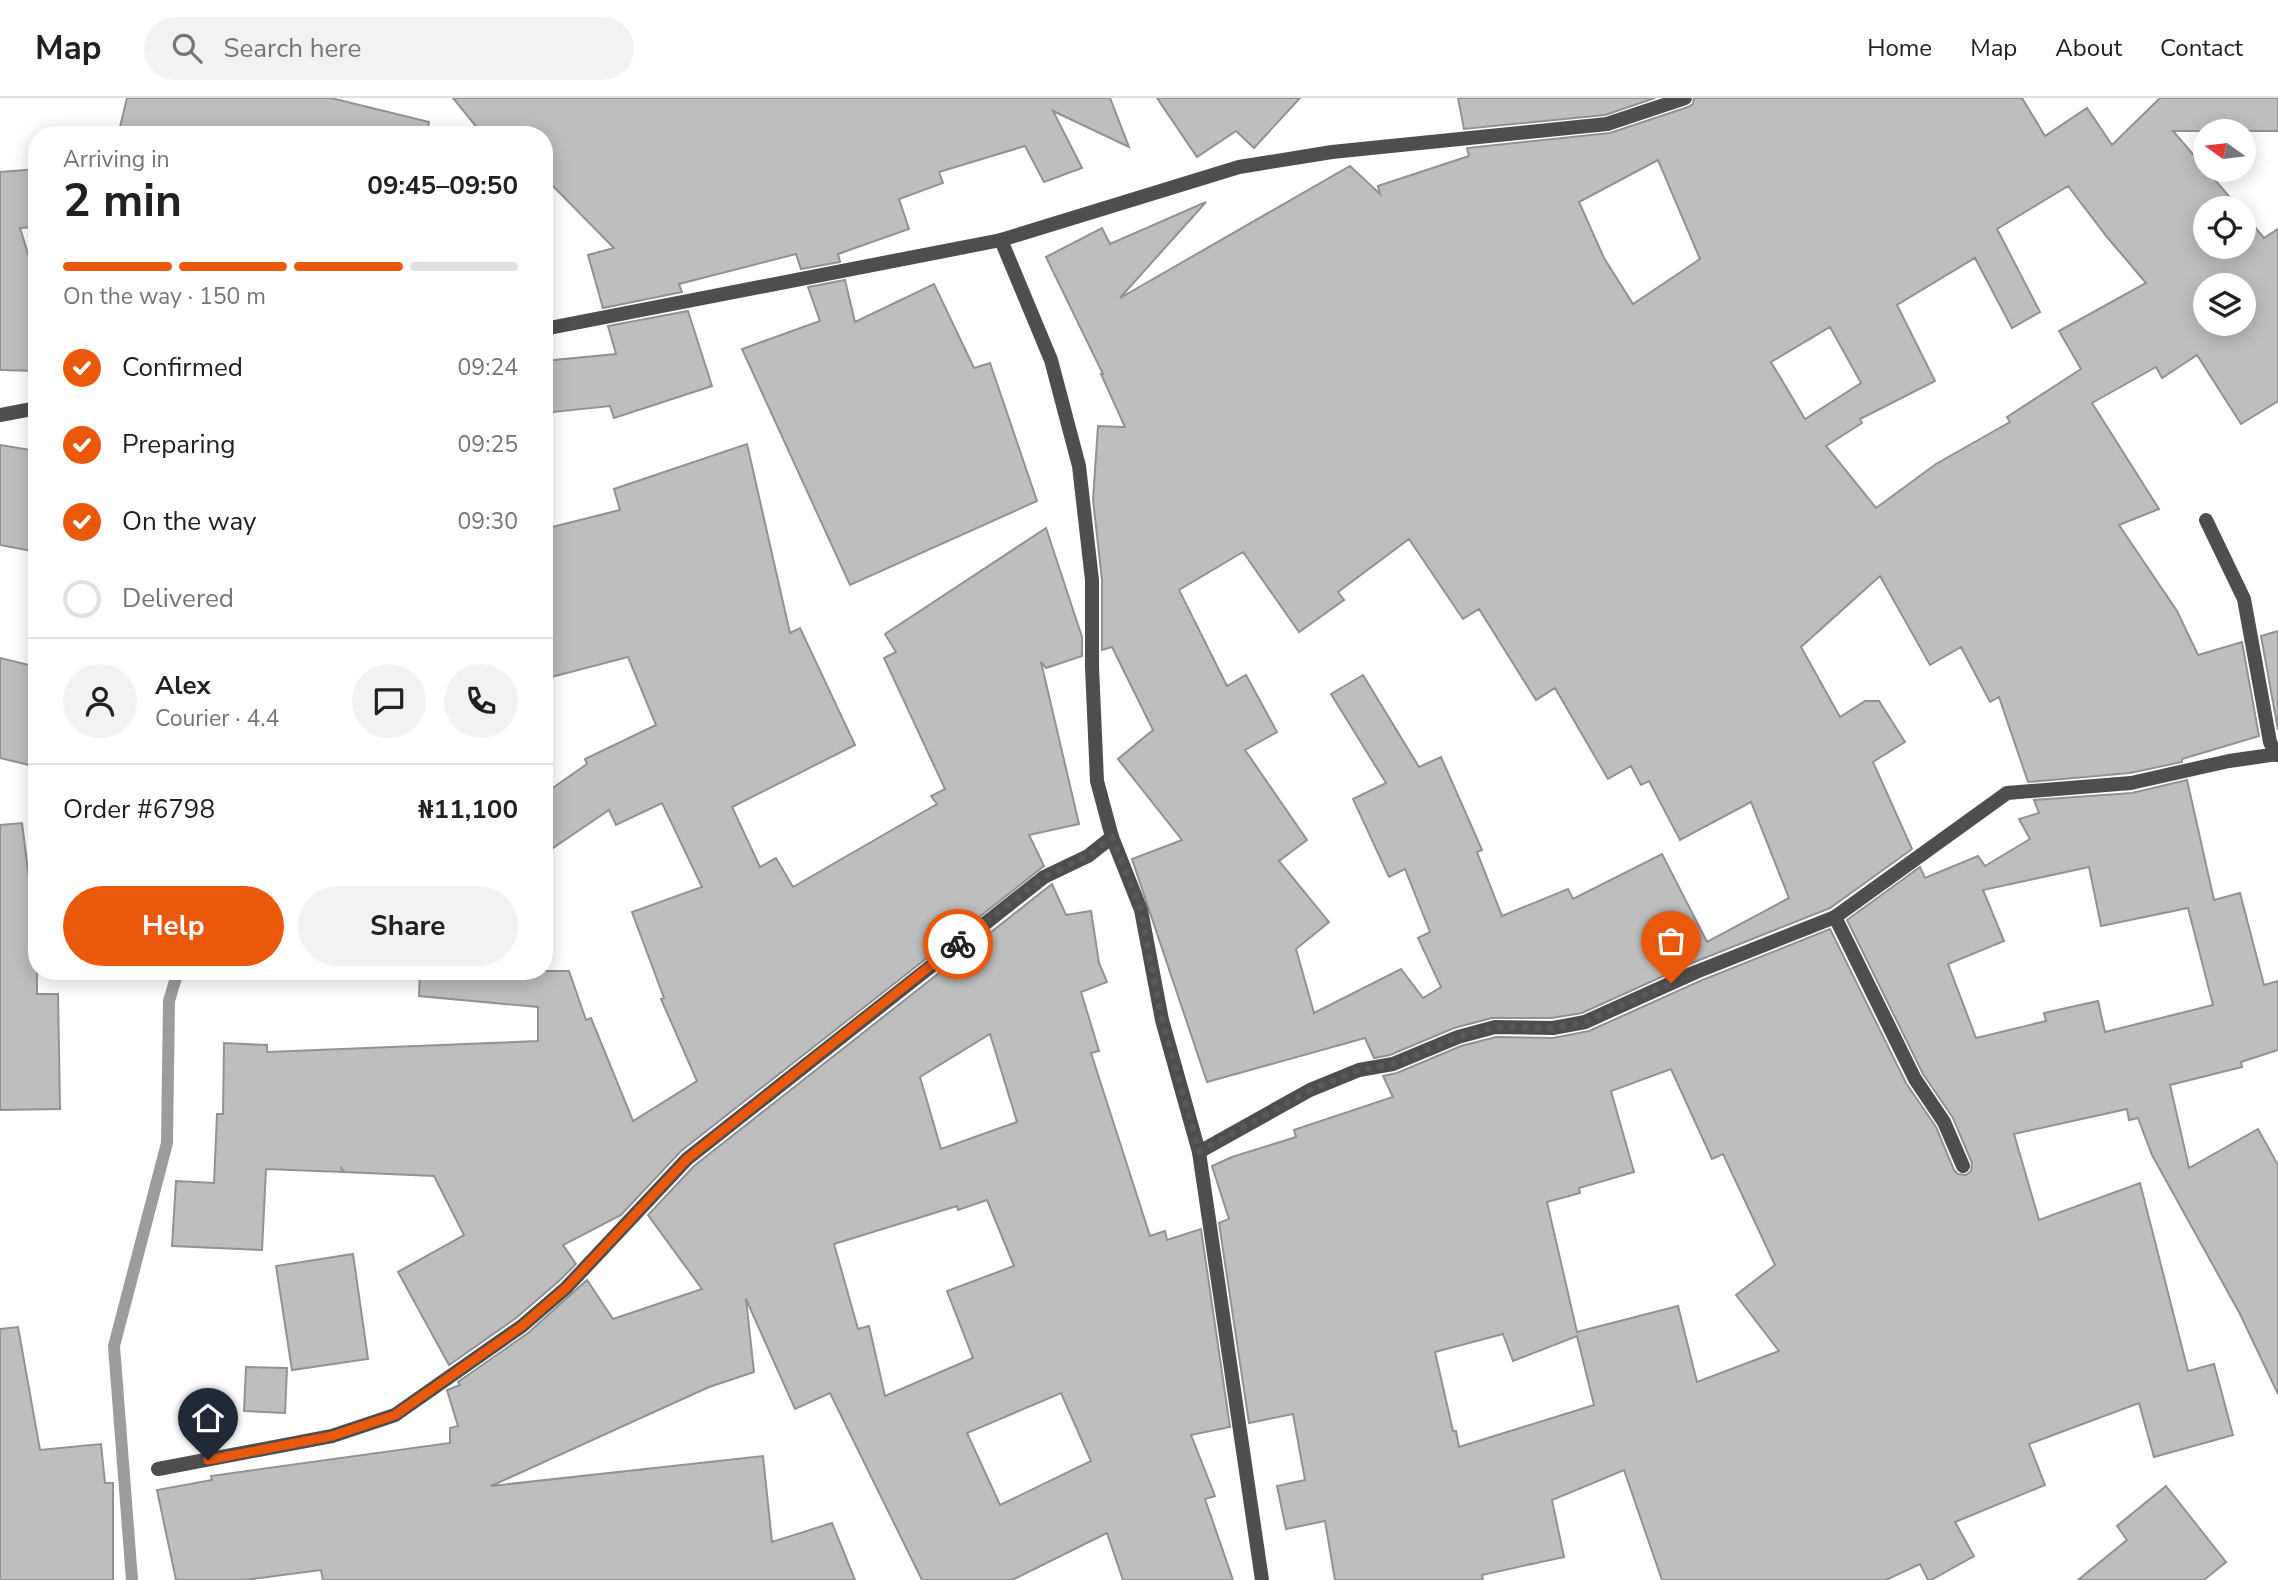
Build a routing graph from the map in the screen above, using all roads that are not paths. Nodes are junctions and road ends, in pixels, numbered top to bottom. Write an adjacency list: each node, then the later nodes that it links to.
1 (1685, 98): 2 (street)
2 (1000, 240): 3 (street); 8 (street)
3 (553, 327)
4 (28, 410): 5 (street)
5 (0, 415)
6 (2206, 520): 7 (street)
7 (2277, 754): 9 (street)
8 (1112, 837): 10 (street); 12 (street)
9 (1835, 917): 10 (street); 11 (street)
10 (1199, 1152): 13 (street)
11 (1963, 1166)
12 (159, 1469)
13 (1262, 1580)

